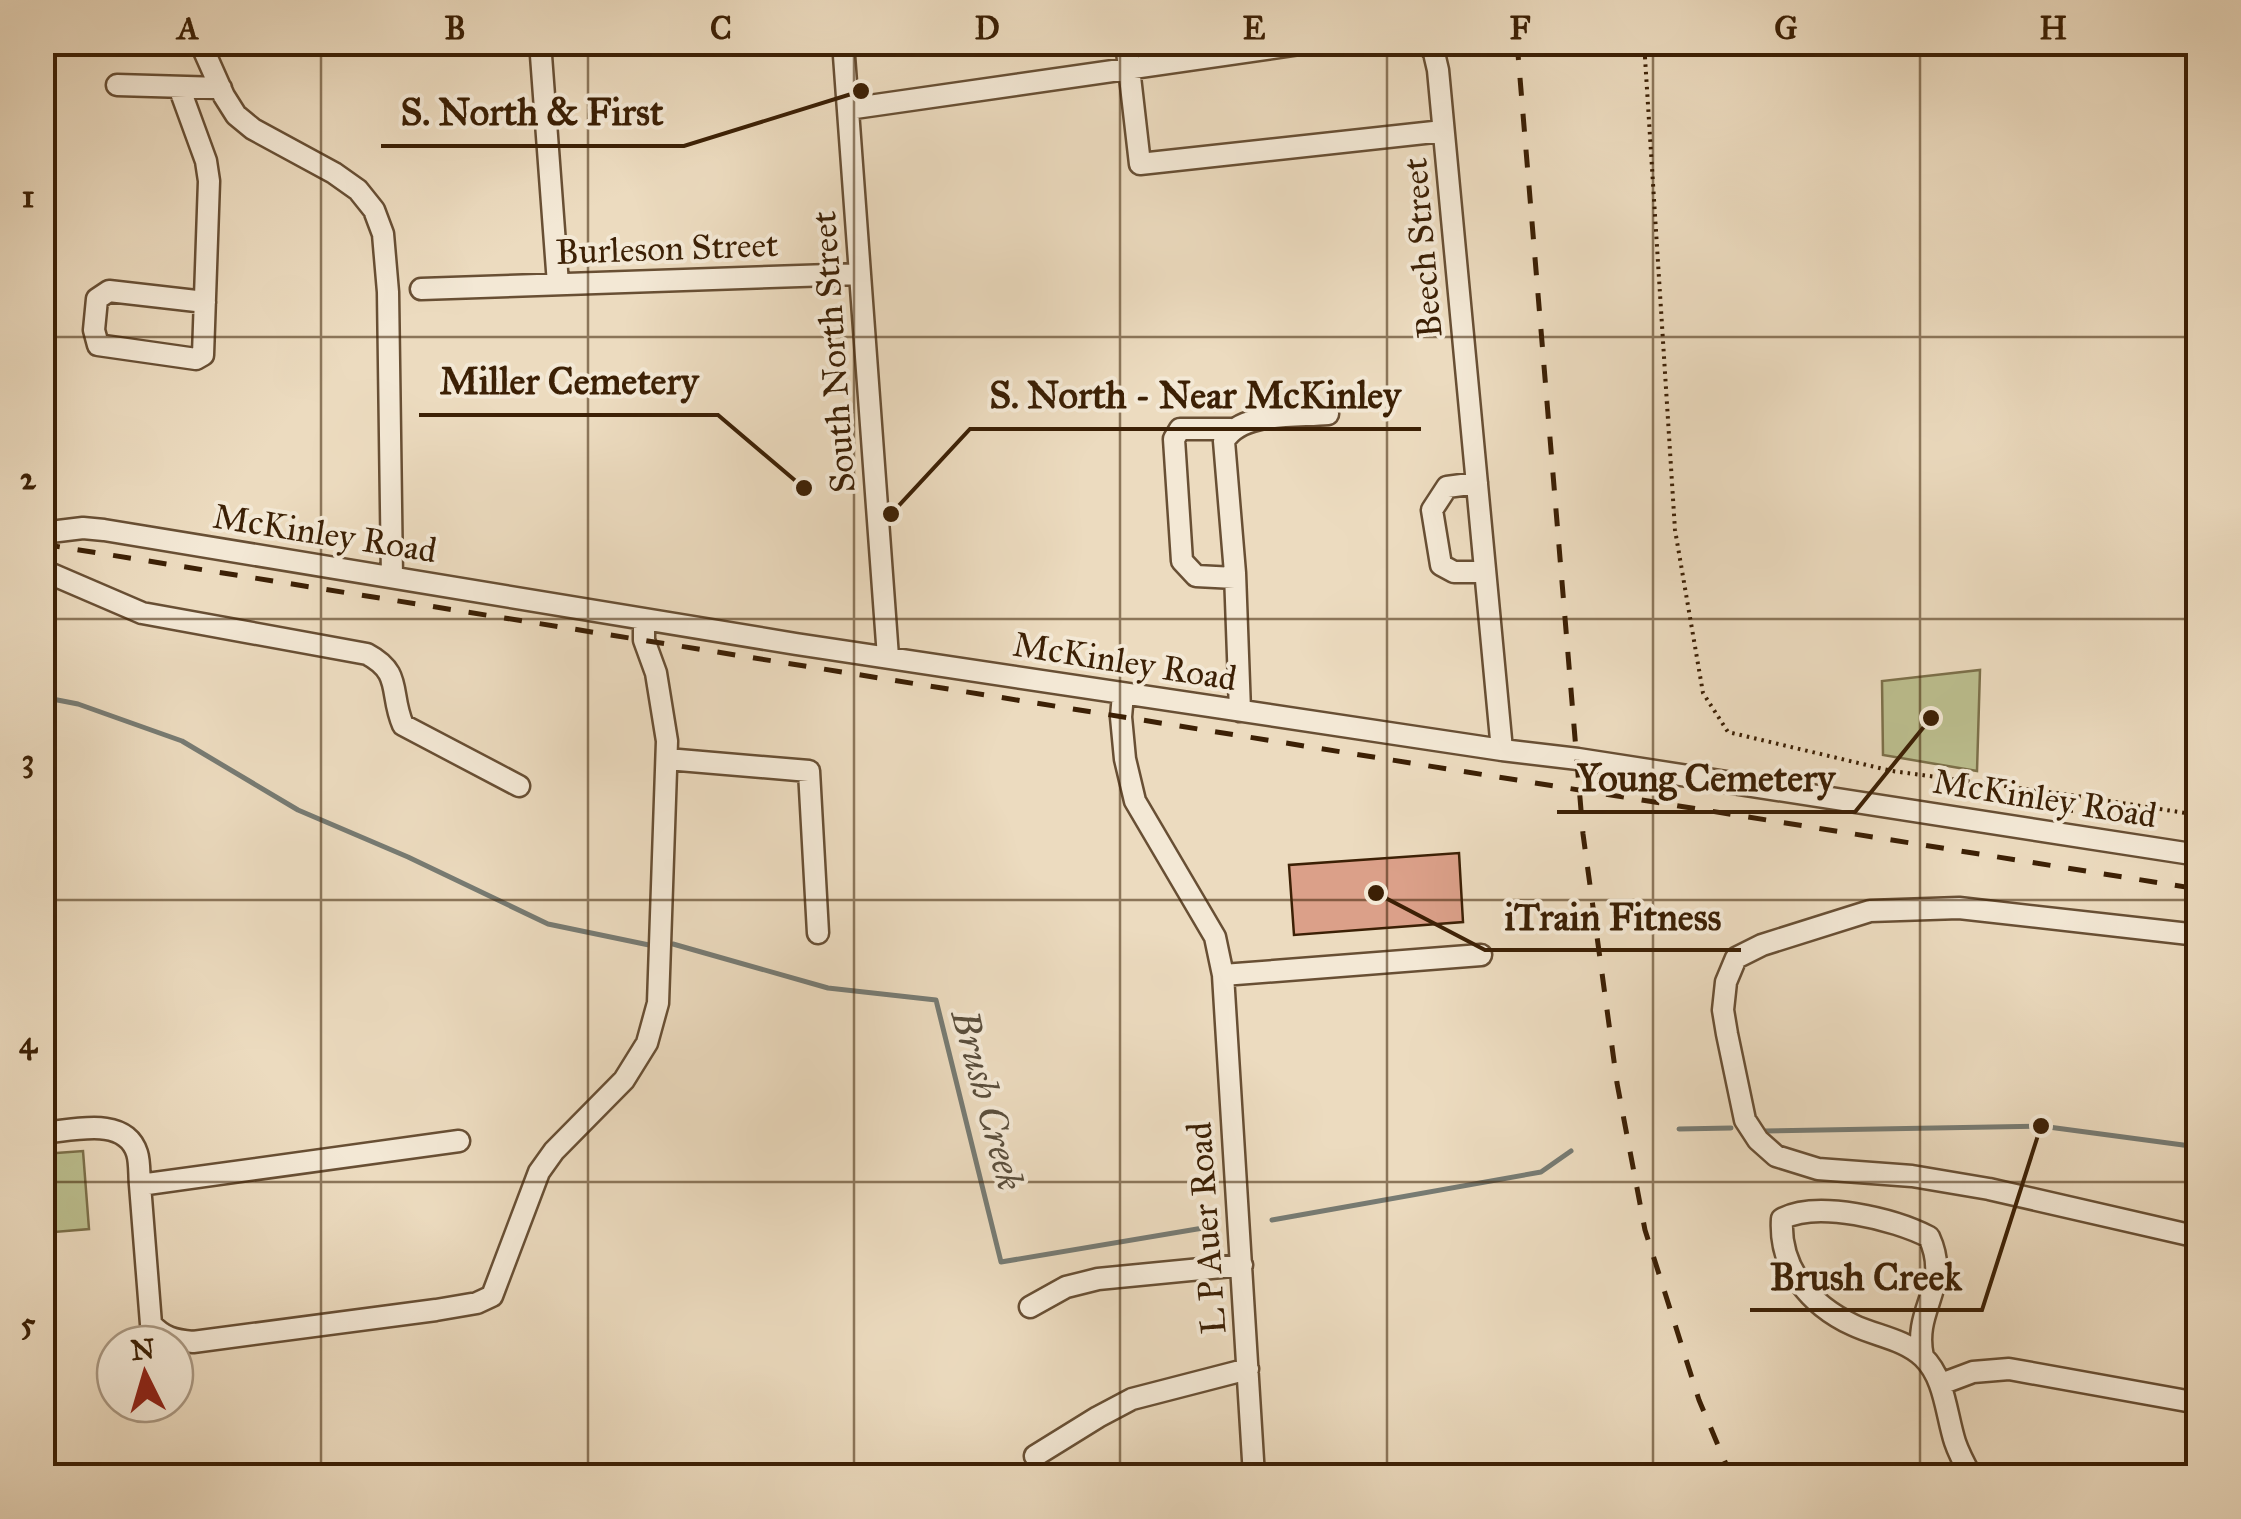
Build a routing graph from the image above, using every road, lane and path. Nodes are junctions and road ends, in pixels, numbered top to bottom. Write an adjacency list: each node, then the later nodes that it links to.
1 (200, 42): 11 (street)
2 (540, 42): 15 (street)
3 (844, 42): 12 (street, South North Street)
4 (1126, 42): 8 (street)
5 (1314, 42): 8 (street)
6 (1426, 42): 13 (street, Beech Street)
7 (1644, 42): 33 (path)
8 (1128, 70): 12 (street); 13 (street)
9 (117, 84): 10 (street)
10 (178, 86): 11 (street); 17 (street)
11 (220, 88): 24 (street)
12 (848, 109): 14 (street, South North Street)
13 (1443, 131): 20 (street, Beech Street)
14 (860, 274): 15 (street, Burleson Street); 27 (street, South North Street)
15 (558, 284): 16 (street, Burleson Street)
16 (422, 289)
17 (205, 302): 17 (street)
18 (1328, 414): 19 (street)
19 (1231, 429): 25 (street); 25 (street)
20 (1477, 484): 23 (street, Beech Street); 23 (street)
21 (42, 533): 24 (street, McKinley Road)
22 (42, 570): 32 (street)
23 (1485, 572): 30 (street, Beech Street)
24 (392, 577): 26 (street, McKinley Road)
25 (1235, 578): 29 (street)
26 (644, 619): 27 (street, McKinley Road); 31 (street)
27 (888, 657): 28 (street, McKinley Road)
28 (1124, 694): 29 (street, McKinley Road); 40 (street, L P Auer Road)
29 (1240, 711): 30 (street, McKinley Road)
30 (1502, 750): 35 (street, McKinley Road)
31 (668, 760): 37 (street); 43 (street)
32 (519, 786)
33 (2071, 794): 34 (path); 35 (path)
34 (2198, 814)
35 (2070, 835): 36 (street, McKinley Road)
36 (2198, 855)
37 (818, 933)
38 (2198, 935): 44 (street)
39 (1481, 955): 40 (street)
40 (1223, 975): 45 (street, L P Auer Road)
41 (42, 1133): 43 (street)
42 (459, 1141): 43 (street)
43 (140, 1185)
44 (2198, 1237)
45 (1242, 1265): 46 (street); 48 (street, L P Auer Road)
46 (1030, 1306)
47 (1924, 1357): 47 (street); 49 (street)
48 (1248, 1369): 51 (street); 52 (street, L P Auer Road)
49 (1941, 1384): 50 (street); 53 (street)
50 (2198, 1402)
51 (1035, 1456)
52 (1254, 1476)
53 (1971, 1476)

